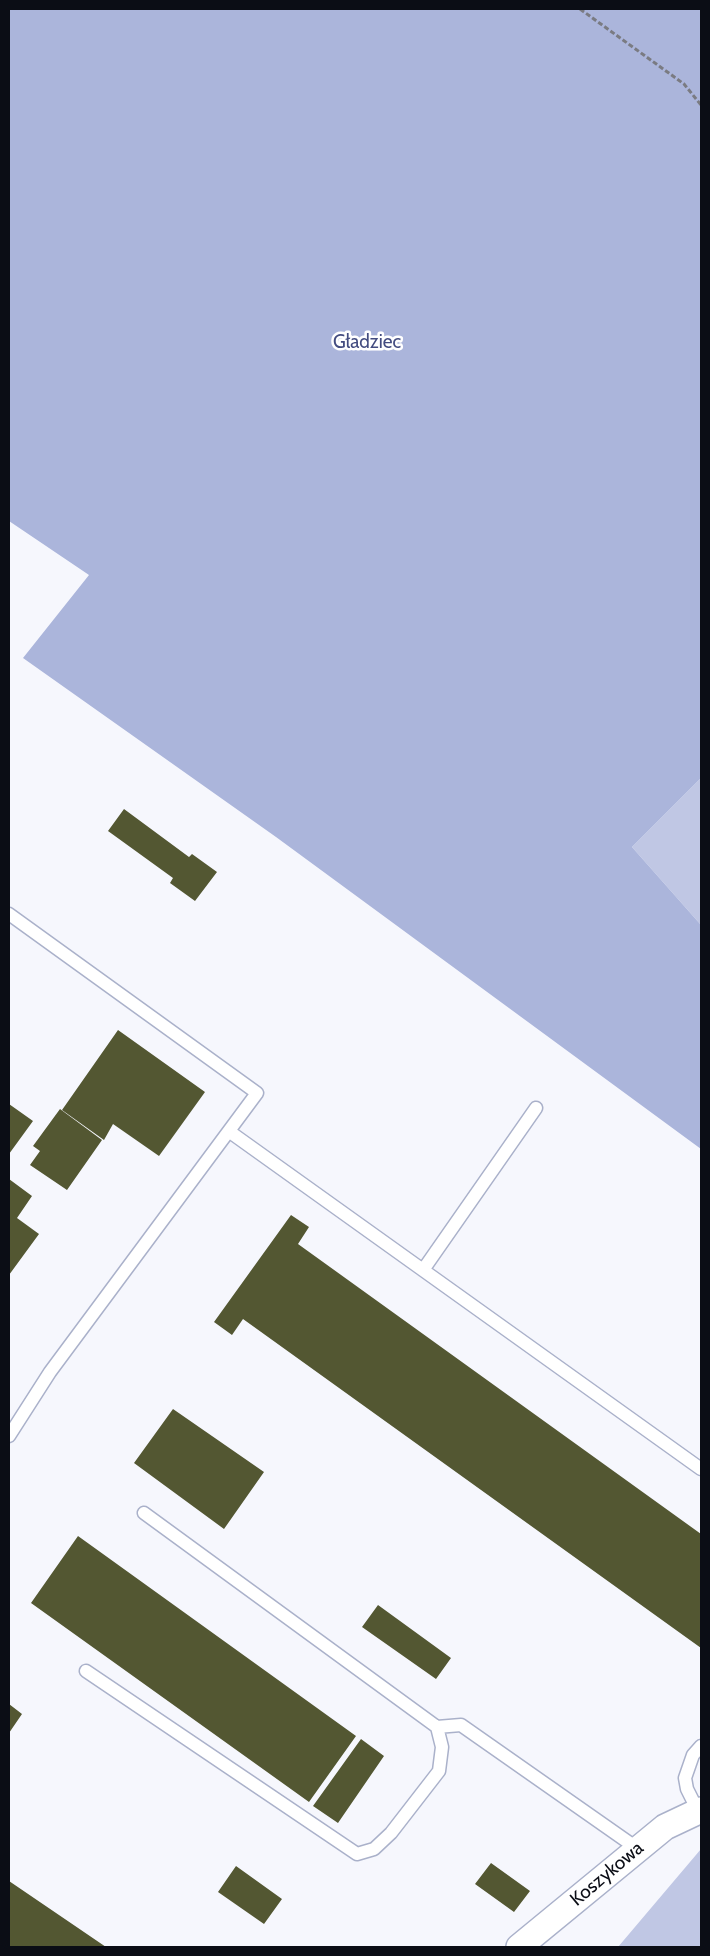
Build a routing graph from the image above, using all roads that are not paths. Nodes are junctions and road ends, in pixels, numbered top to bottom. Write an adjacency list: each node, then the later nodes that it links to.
1 (9, 914): 3 (lane)
2 (536, 1108): 4 (lane)
3 (230, 1132): 4 (lane); 5 (lane)
4 (423, 1270): 6 (lane)
5 (9, 1436)
6 (701, 1469)
7 (144, 1513): 9 (lane)
8 (86, 1671): 9 (lane)
9 (437, 1727): 12 (lane)
10 (701, 1746): 11 (lane)
11 (700, 1810): 12 (street, Koszykowa)
12 (638, 1849): 13 (street, Koszykowa)
13 (519, 1947)

